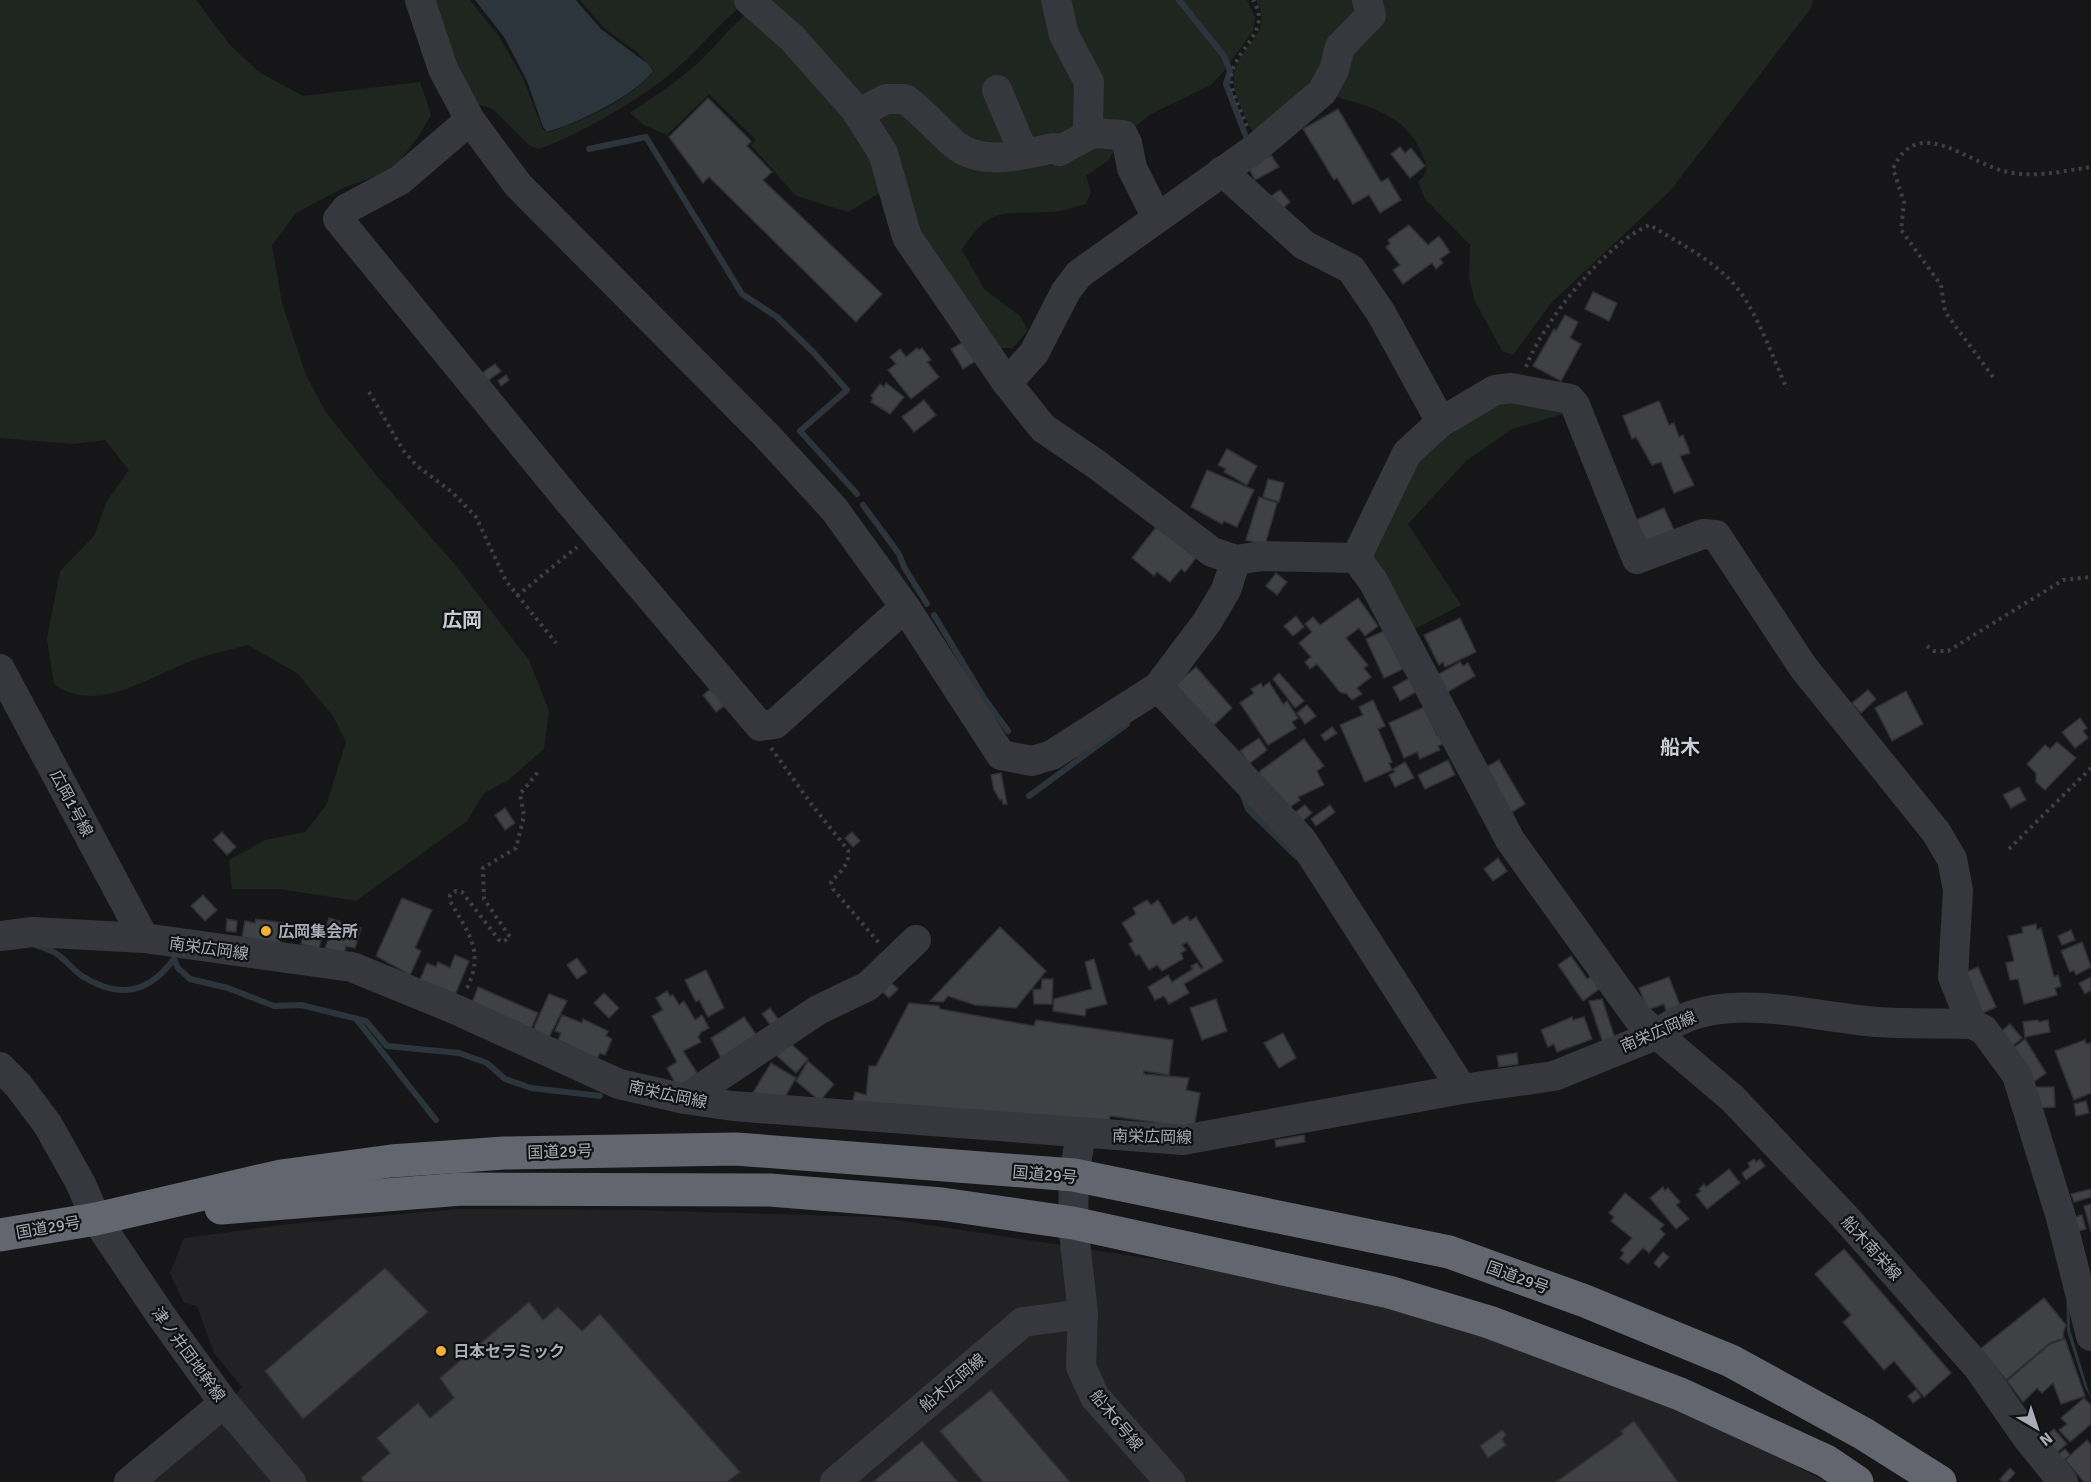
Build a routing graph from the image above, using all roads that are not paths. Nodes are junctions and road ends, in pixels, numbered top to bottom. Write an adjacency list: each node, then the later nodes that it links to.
1 (420, 0): 7 (street)
2 (749, 0): 6 (street)
3 (1056, 0): 8 (street)
4 (1367, 0): 10 (street)
5 (997, 90): 9 (street)
6 (858, 114): 9 (street); 12 (street)
7 (470, 120): 16 (street); 16 (street)
8 (1092, 133): 9 (street); 11 (street)
9 (1024, 154)
10 (1222, 171): 11 (street); 13 (street)
11 (1157, 218): 12 (street)
12 (1007, 383): 15 (street)
13 (1441, 422): 14 (street); 22 (street)
14 (1356, 558): 15 (street); 23 (street, 船木南栄線)
15 (1236, 560): 18 (street)
16 (905, 606): 18 (street)
17 (0, 669): 20 (street, 広岡1号線)
18 (1158, 687): 25 (street)
19 (0, 936): 20 (street, 南栄広岡線)
20 (144, 938): 26 (street, 南栄広岡線)
21 (906, 950): 26 (street)
22 (1972, 1024): 23 (street, 南栄広岡線); 33 (street)
23 (1658, 1034): 25 (street, 南栄広岡線); 41 (street, 船木南栄線)
24 (0, 1067): 29 (street, 津ノ井団地幹線)
25 (1462, 1089): 27 (street, 南栄広岡線)
26 (685, 1099): 27 (street, 南栄広岡線)
27 (1081, 1134): 28 (street, 船木6号線)
28 (1074, 1175): 29 (highway, 国道29号); 30 (street, 船木6号線); 40 (highway, 国道29号)
29 (96, 1219): 30 (highway, 国道29号); 31 (highway, 国道29号); 34 (street, 津ノ井団地幹線)
30 (1073, 1223): 32 (street, 船木6号線); 39 (highway, 国道29号)
31 (0, 1235)
32 (1083, 1314): 37 (street, 船木広岡線); 38 (street, 船木6号線)
33 (2091, 1336)
34 (224, 1403): 35 (street); 36 (street, 津ノ井団地幹線)
35 (129, 1482)
36 (291, 1482)
37 (835, 1482)
38 (1170, 1482)
39 (1857, 1482)
40 (1940, 1482)
41 (2063, 1482)

